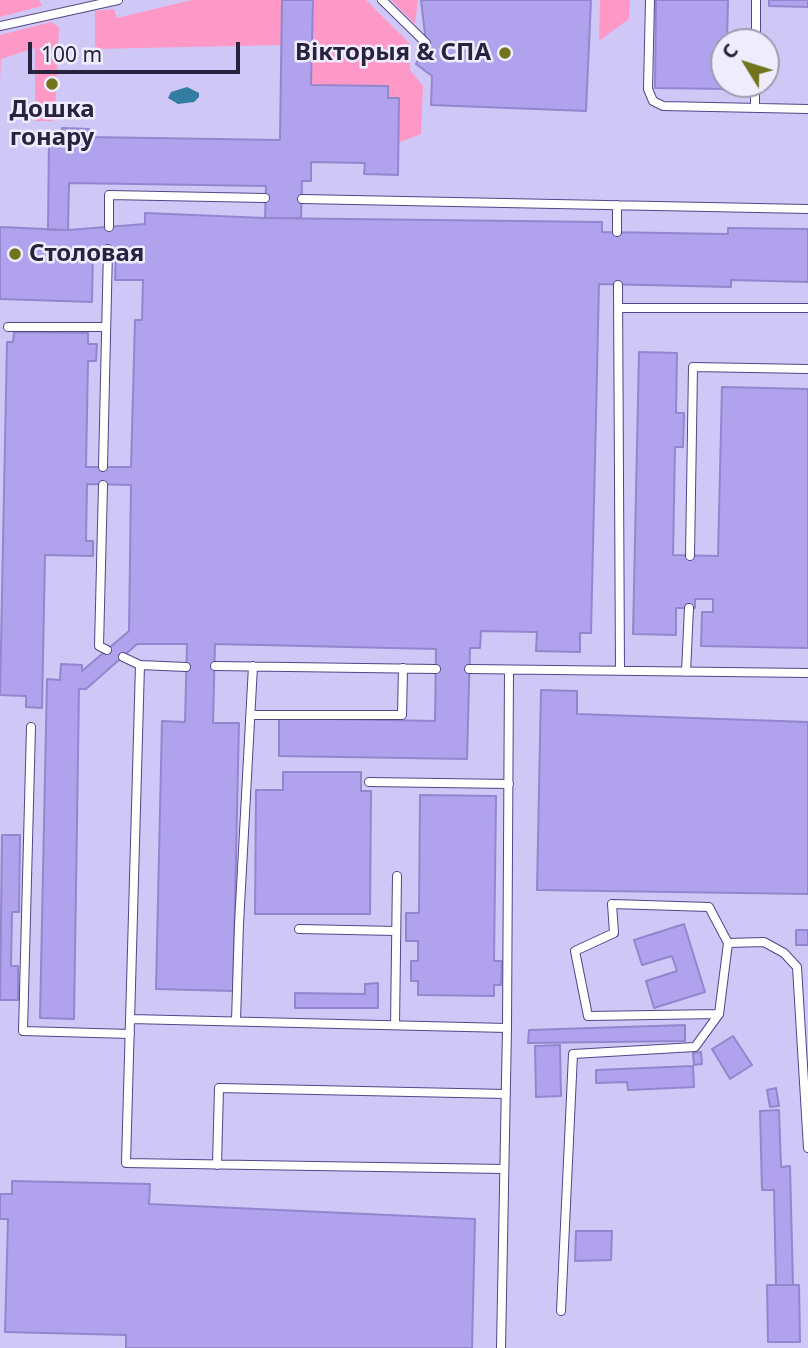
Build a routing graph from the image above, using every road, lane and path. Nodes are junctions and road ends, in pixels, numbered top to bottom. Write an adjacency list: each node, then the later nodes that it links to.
1 (118, 0): 5 (lane)
2 (382, 0): 7 (lane)
3 (650, 0): 9 (lane)
4 (756, 0): 6 (lane)
5 (0, 26)
6 (756, 28)
7 (426, 43)
8 (755, 98): 9 (lane)
9 (755, 108): 10 (lane)
10 (808, 109)
11 (265, 198): 15 (lane)
12 (302, 199): 13 (lane)
13 (617, 205): 14 (lane); 16 (lane)
14 (808, 209)
15 (109, 227)
16 (617, 232)
17 (108, 248): 22 (lane)
18 (618, 285): 19 (lane)
19 (618, 308): 20 (lane); 38 (lane)
20 (808, 308)
21 (8, 327): 22 (lane)
22 (106, 327): 24 (lane)
23 (808, 369): 26 (lane)
24 (103, 467)
25 (103, 485): 28 (lane)
26 (690, 556)
27 (689, 608): 39 (lane)
28 (107, 650)
29 (122, 657): 30 (lane)
30 (140, 665): 32 (lane); 50 (lane)
31 (253, 666): 33 (lane); 34 (lane); 41 (lane)
32 (186, 667)
33 (215, 667)
34 (403, 668): 35 (lane); 41 (lane)
35 (436, 669)
36 (469, 669): 37 (lane)
37 (509, 670): 38 (lane); 44 (lane)
38 (620, 671): 39 (lane)
39 (686, 672): 40 (lane)
40 (808, 673)
41 (251, 715): 51 (lane)
42 (31, 727): 54 (lane)
43 (369, 782): 44 (lane)
44 (509, 784): 53 (lane)
45 (397, 876): 47 (lane)
46 (299, 929): 47 (lane)
47 (396, 931): 52 (lane)
48 (727, 943): 49 (lane); 49 (lane); 56 (lane)
49 (719, 1014): 59 (lane)
50 (130, 1019): 51 (lane); 54 (lane)
51 (236, 1021): 52 (lane)
52 (395, 1025): 53 (lane)
53 (507, 1028): 55 (lane)
54 (130, 1034): 57 (lane)
55 (506, 1094): 57 (lane); 58 (lane)
56 (808, 1148)
57 (217, 1165): 58 (lane)
58 (504, 1169): 60 (lane)
59 (561, 1311)
60 (501, 1348)

